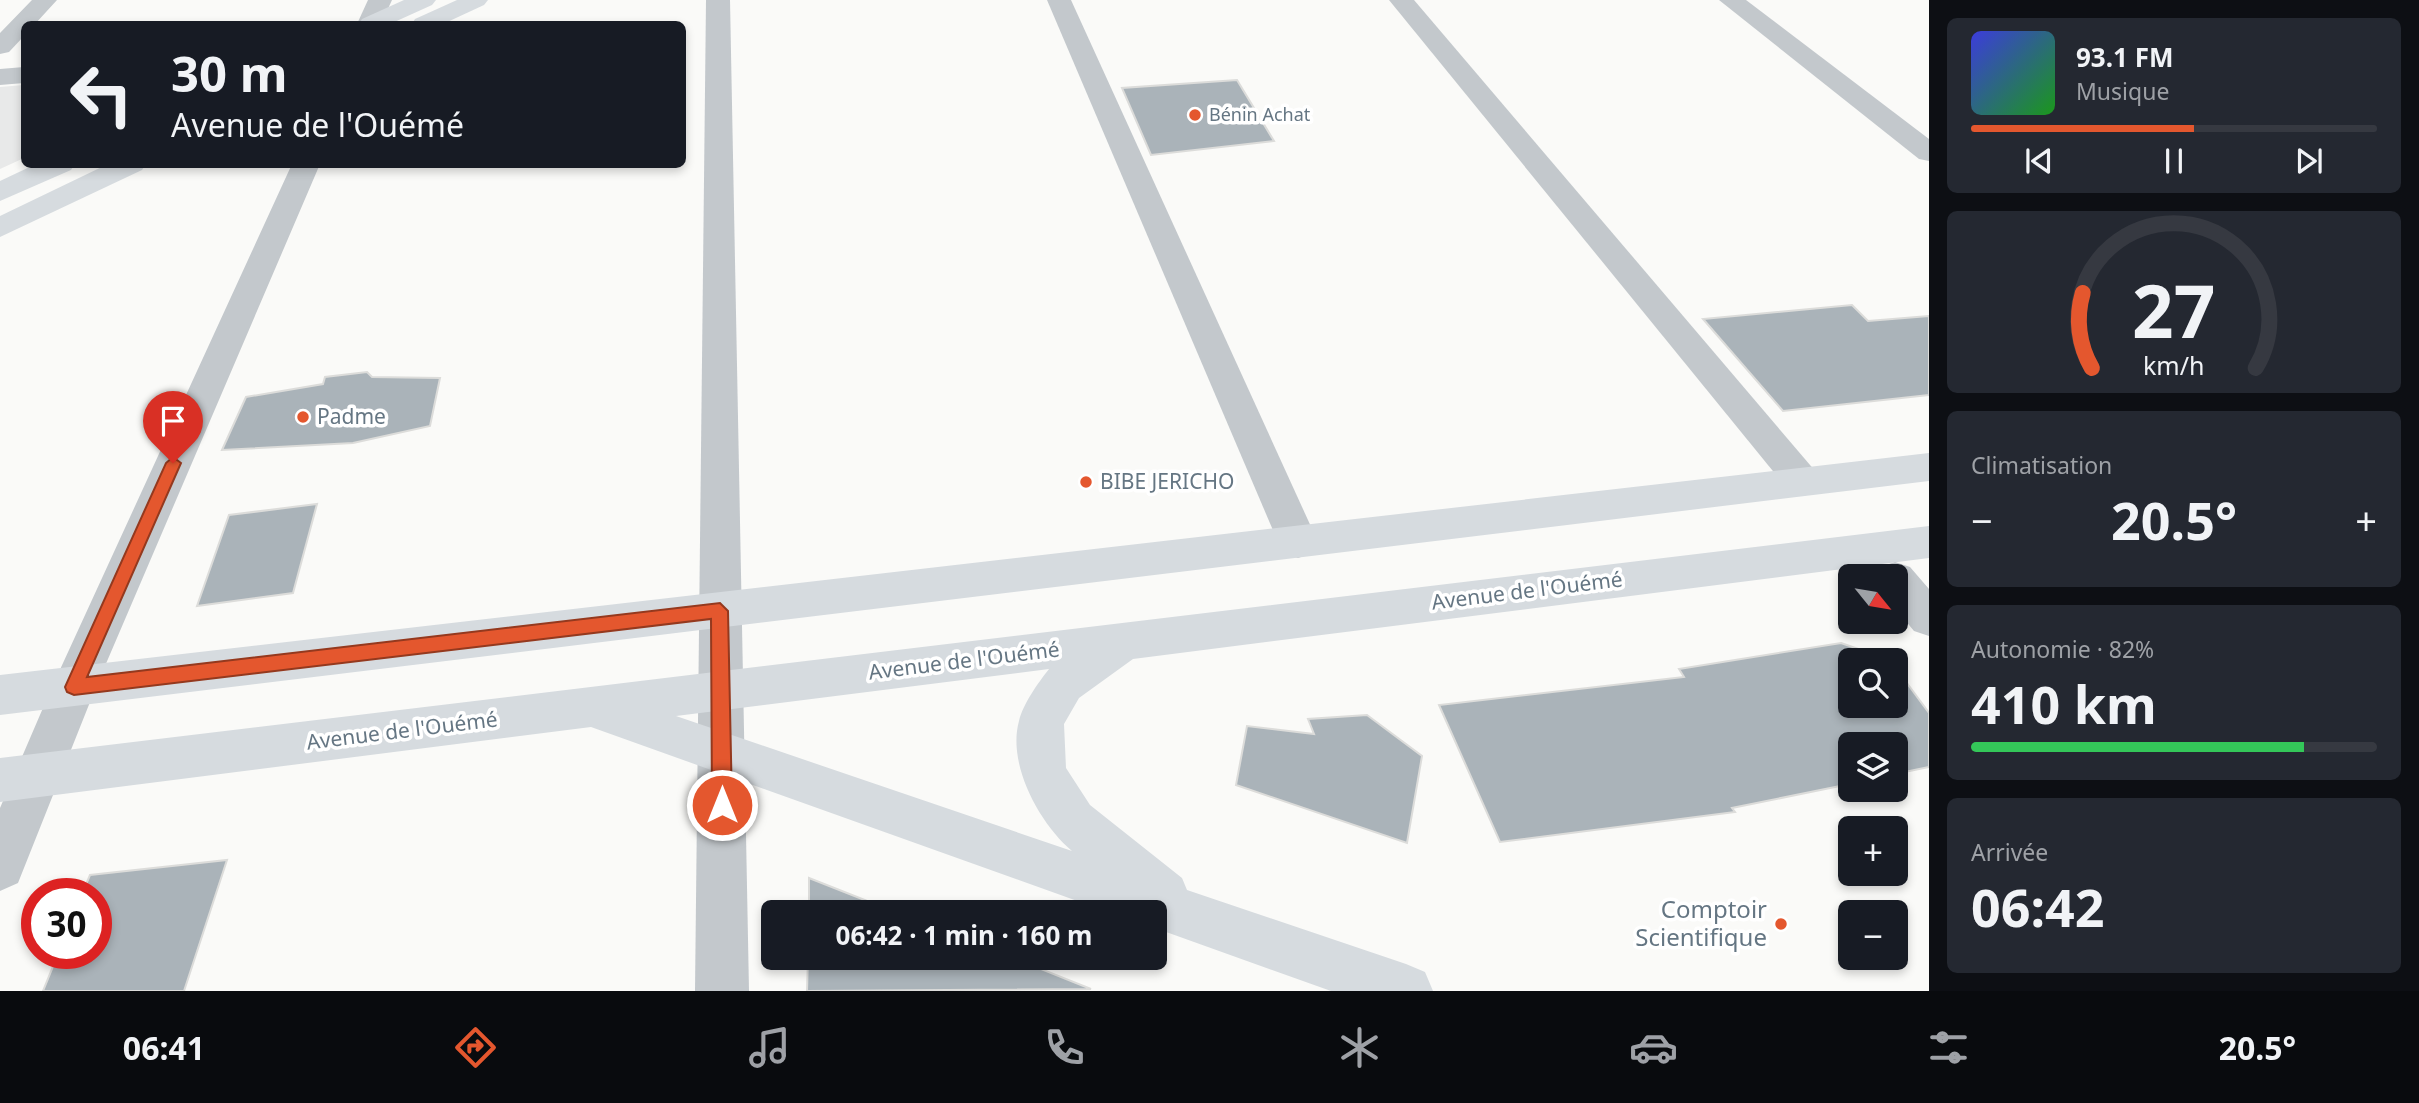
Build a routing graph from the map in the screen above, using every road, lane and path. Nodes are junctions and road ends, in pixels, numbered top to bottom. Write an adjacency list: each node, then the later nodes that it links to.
1 (45, 0): 9 (street)
2 (380, 0): 10 (street)
3 (424, 0): 11 (main road)
4 (476, 0): 12 (main road)
5 (718, 0): 30 (street)
6 (1059, 0): 25 (street)
7 (1401, 0): 24 (street)
8 (1731, 0): 17 (street)
9 (25, 21)
10 (371, 21)
11 (377, 21)
12 (430, 21)
13 (21, 25): 14 (street)
14 (0, 47)
15 (21, 75): 16 (street)
16 (0, 77)
17 (1929, 153)
18 (52, 168): 21 (main road)
19 (124, 168): 22 (main road)
20 (304, 168): 33 (street)
21 (0, 192)
22 (0, 228)
23 (1929, 467): 24 (main road)
24 (1803, 482): 25 (main road)
25 (1298, 542): 30 (main road)
26 (1929, 542): 27 (main road, Avenue de l'Ouémé)
27 (1893, 564)
28 (1838, 573): 32 (main road, Avenue de l'Ouémé)
29 (1908, 594): 31 (street)
30 (720, 611): 33 (main road); 34 (street)
31 (1929, 618)
32 (1124, 641): 34 (main road, Avenue de l'Ouémé); 40 (main road)
33 (74, 687): 35 (main road); 38 (street)
34 (719, 691): 36 (main road, Avenue de l'Ouémé); 37 (street)
35 (0, 695)
36 (591, 707): 37 (main road); 38 (main road, Avenue de l'Ouémé)
37 (722, 752): 40 (main road); 41 (street)
38 (19, 778): 39 (street)
39 (0, 866)
40 (1185, 914): 42 (main road)
41 (722, 991)
42 (1406, 991)

